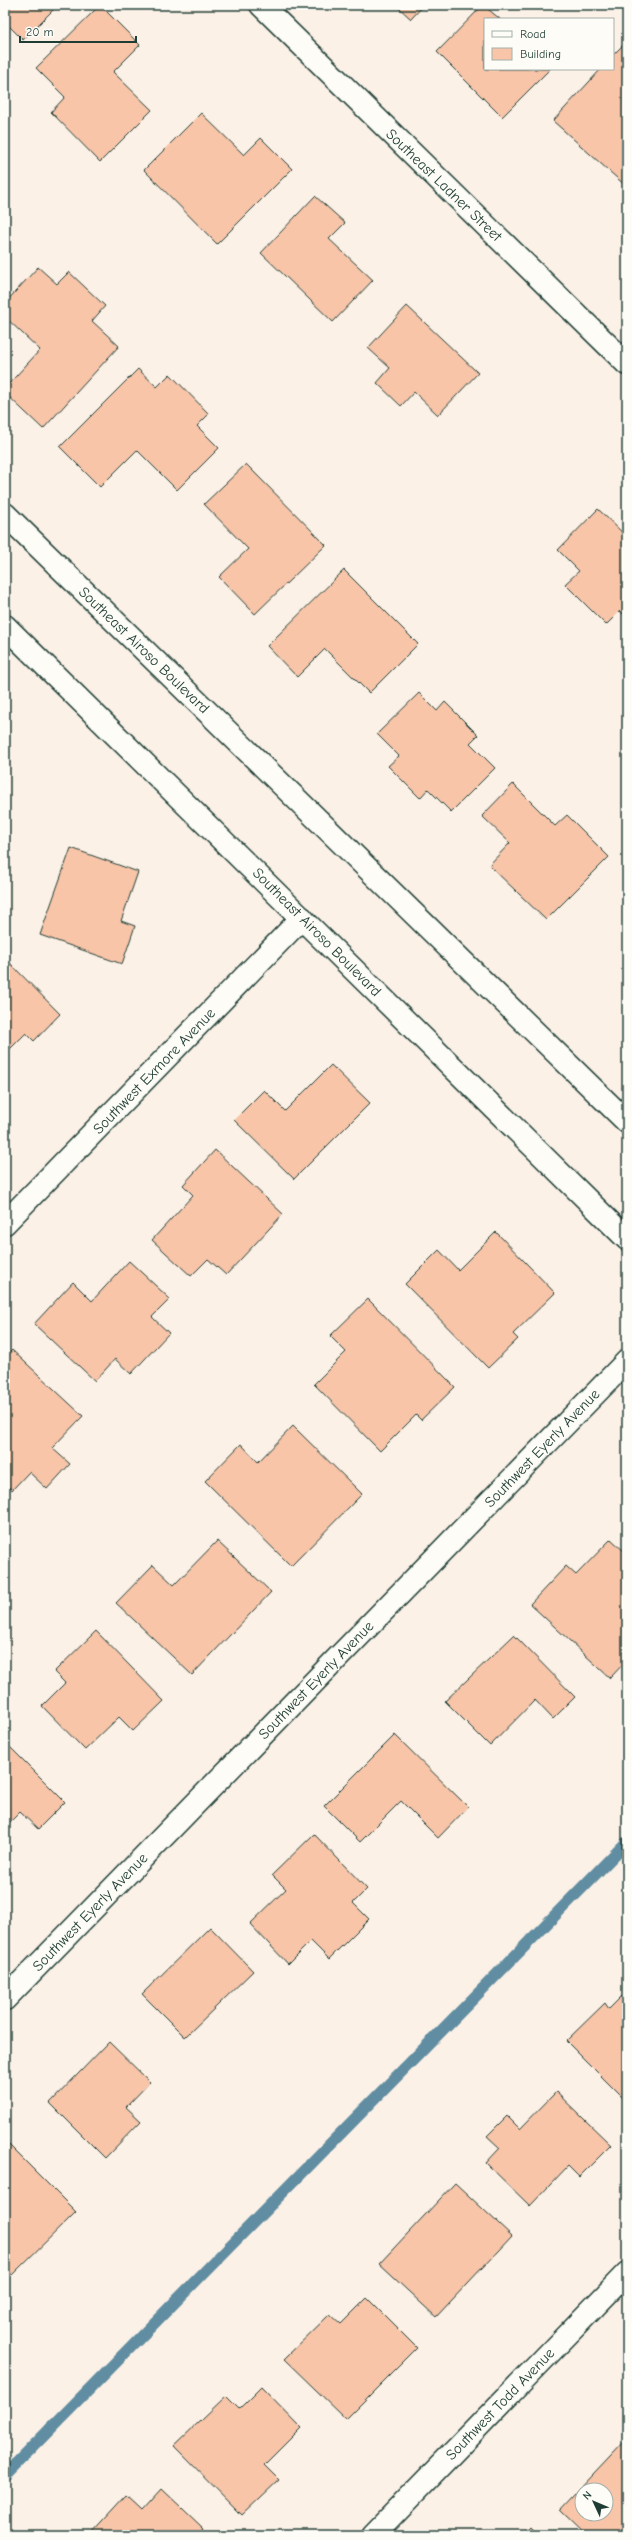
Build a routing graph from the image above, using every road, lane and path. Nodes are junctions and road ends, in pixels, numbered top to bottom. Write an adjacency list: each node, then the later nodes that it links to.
1 (260, 5): 2 (street, Southeast Ladner Street)
2 (627, 364)
3 (5, 514): 6 (street, Southeast Airoso Boulevard)
4 (5, 626): 5 (street, Southeast Airoso Boulevard)
5 (302, 918): 7 (street, Southwest Exmore Avenue); 8 (street, Southeast Airoso Boulevard)
6 (627, 1122)
7 (5, 1223)
8 (627, 1239)
9 (627, 1362): 10 (street, Southwest Eyerly Avenue)
10 (5, 1999)
11 (627, 2274): 12 (street, Southwest Todd Avenue)
12 (373, 2535)

